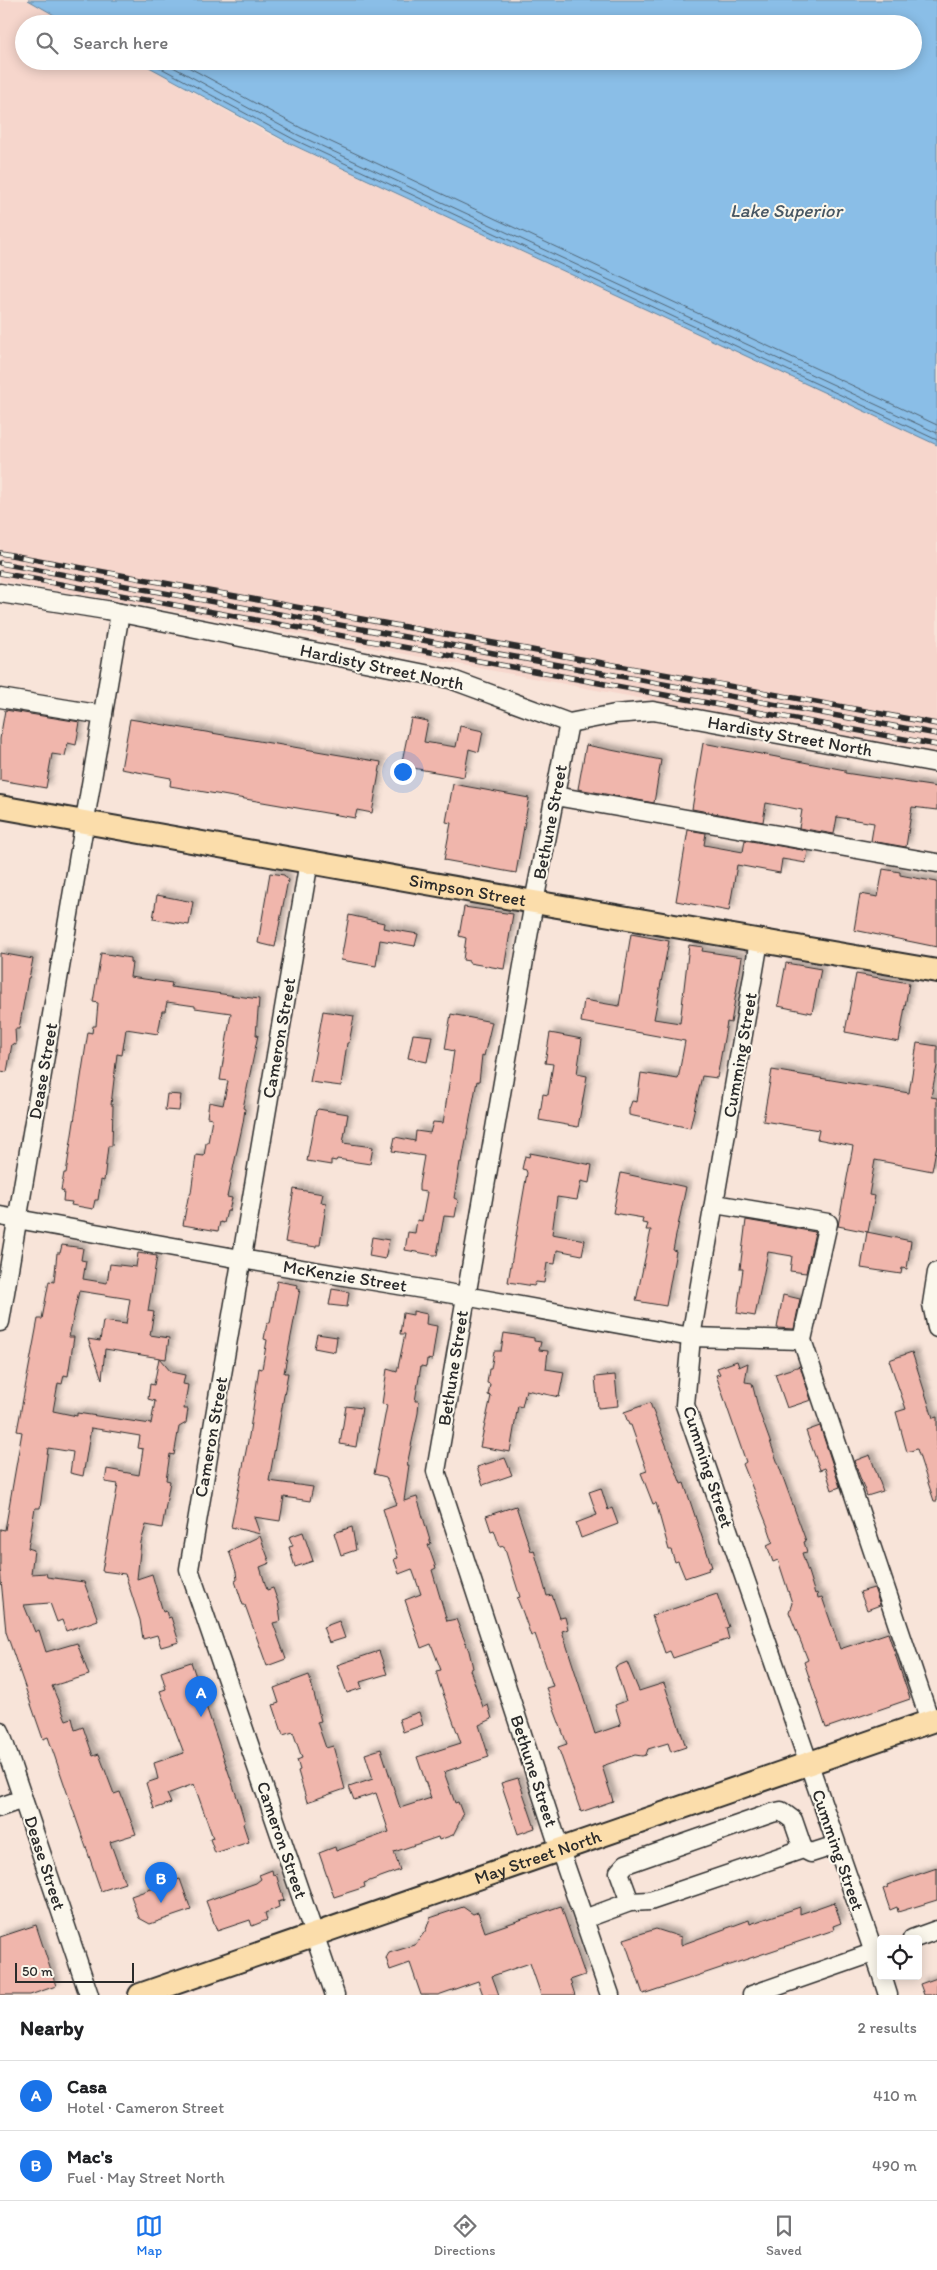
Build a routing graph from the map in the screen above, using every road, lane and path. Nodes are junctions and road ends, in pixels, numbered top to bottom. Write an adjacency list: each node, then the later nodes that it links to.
1 (0, 593): 2 (street, Hardisty Street North)
2 (120, 613): 4 (street, Dease Street); 5 (street, Hardisty Street North)
3 (0, 698): 4 (street)
4 (103, 715): 9 (street, Dease Street)
5 (569, 723): 6 (street, Hardisty Street North); 7 (street, Bethune Street)
6 (937, 763)
7 (555, 796): 11 (street); 12 (street, Bethune Street)
8 (0, 806): 9 (main road, Simpson Street)
9 (85, 821): 10 (main road, Simpson Street); 17 (street, Dease Street)
10 (310, 861): 12 (main road, Simpson Street); 18 (street, Cameron Street)
11 (937, 863)
12 (534, 902): 13 (main road, Simpson Street); 20 (street, Bethune Street)
13 (759, 941): 14 (main road, Simpson Street); 15 (street, Cumming Street)
14 (937, 971)
15 (715, 1204): 23 (street, Cumming Street); 24 (street)
16 (0, 1216): 17 (street, McKenzie Street)
17 (18, 1220): 18 (street, McKenzie Street); 21 (street, Dease Street)
18 (241, 1259): 20 (street, McKenzie Street); 36 (street, Cameron Street)
19 (937, 1272): 22 (street)
20 (466, 1296): 23 (street, McKenzie Street); 32 (street, Bethune Street)
21 (0, 1322)
22 (937, 1328)
23 (690, 1336): 24 (street, McKenzie Street); 27 (street, Cumming Street)
24 (802, 1340): 25 (street)
25 (934, 1720): 27 (main road, May Street North)
26 (0, 1731): 28 (street, Dease Street)
27 (808, 1763): 30 (street, Cumming Street); 32 (main road, May Street North)
28 (23, 1799): 29 (street); 40 (street, Dease Street)
29 (0, 1807)
30 (836, 1844): 31 (street); 38 (street, Cumming Street)
31 (803, 1849): 33 (street); 33 (street)
32 (560, 1850): 34 (street, Bethune Street); 36 (main road, May Street North)
33 (630, 1902): 34 (street)
34 (584, 1919): 43 (street, Bethune Street)
35 (937, 1930): 37 (street)
36 (314, 1934): 41 (main road, May Street North); 42 (street, Cameron Street)
37 (922, 1935)
38 (877, 1951): 44 (street)
39 (883, 1980): 45 (street, Cumming Street)
40 (89, 1995)
41 (140, 1995)
42 (335, 1995)
43 (610, 1995)
44 (752, 1995)
45 (888, 1995)

